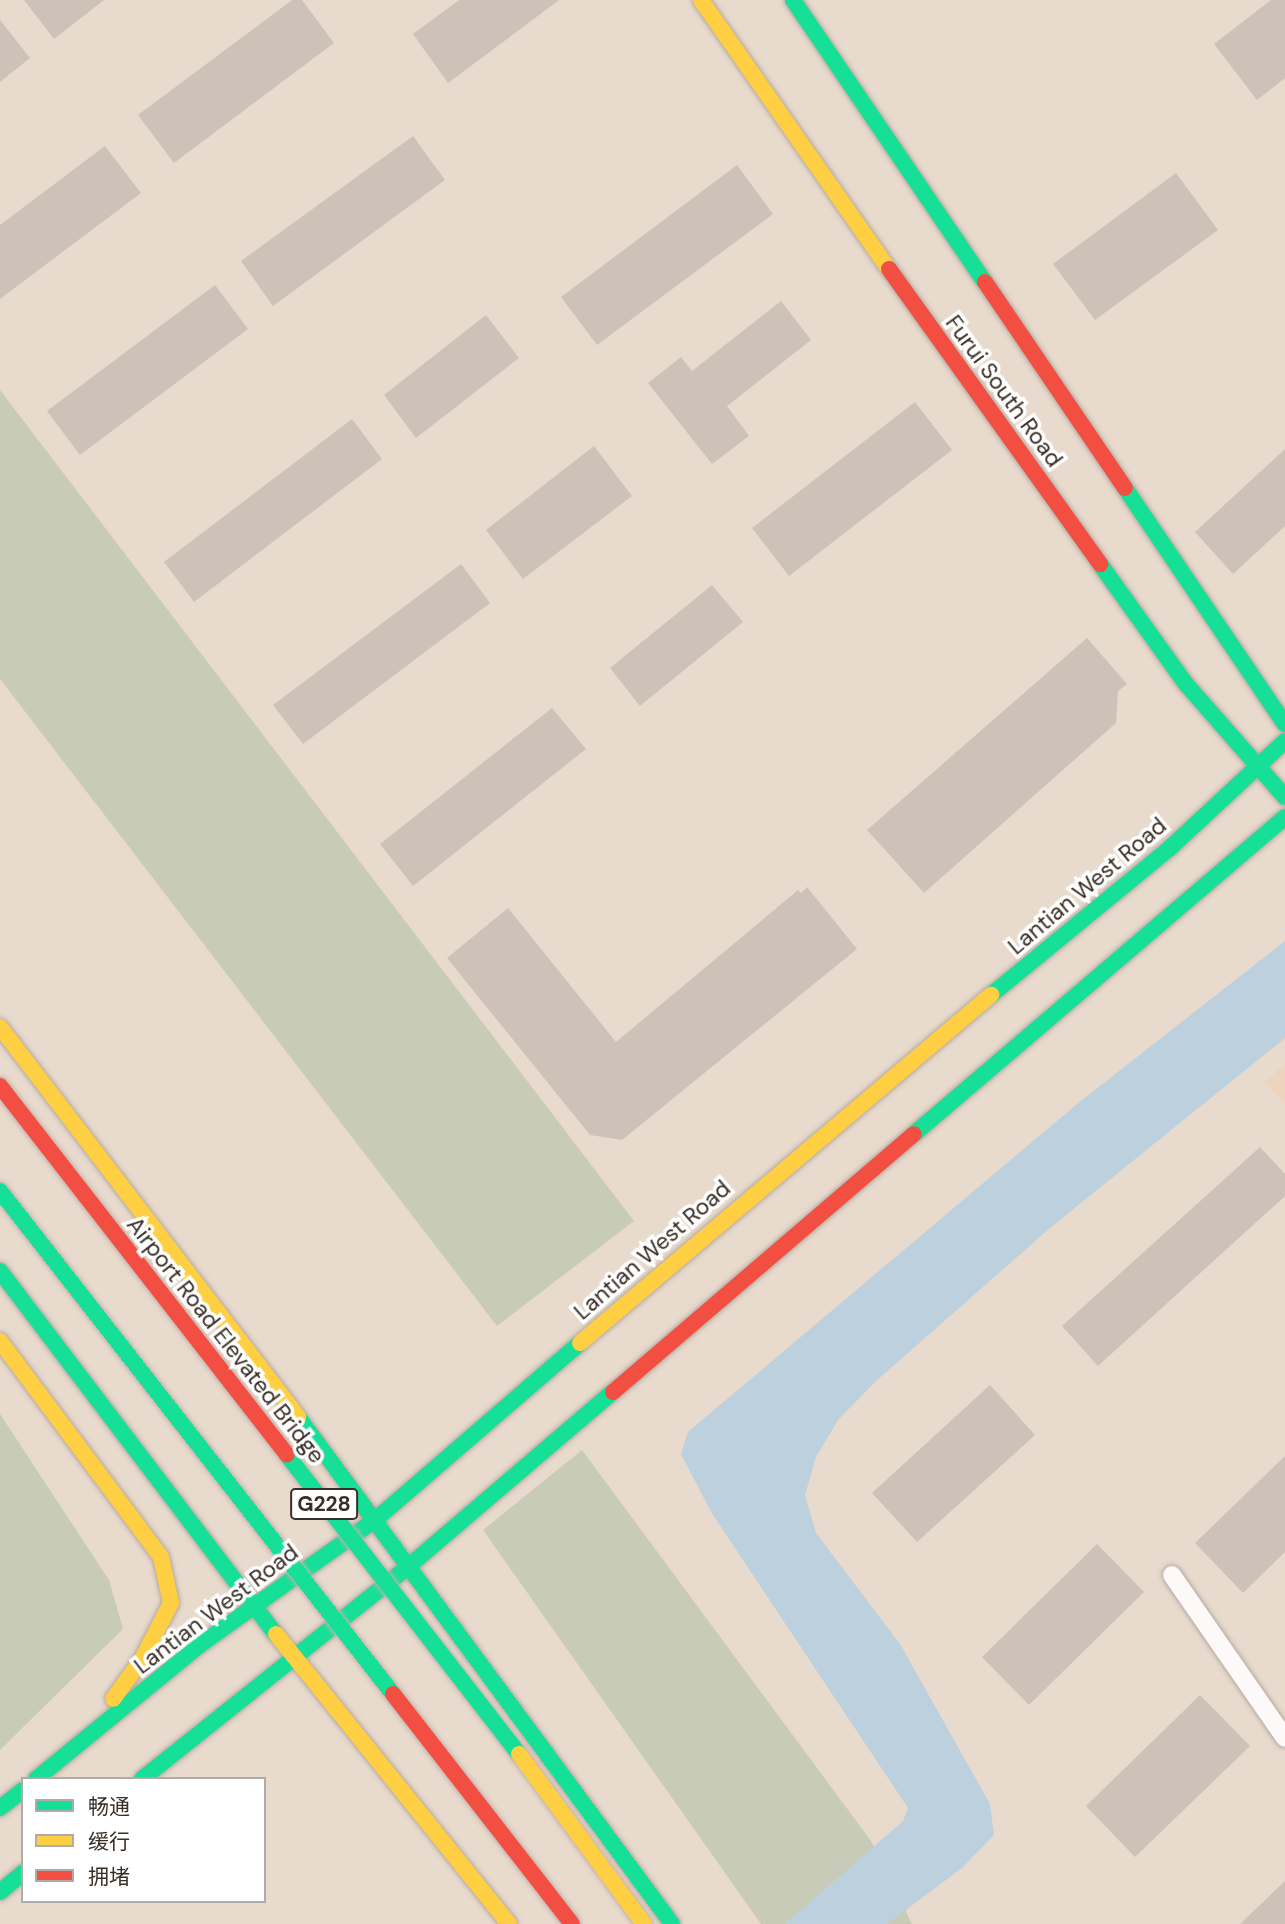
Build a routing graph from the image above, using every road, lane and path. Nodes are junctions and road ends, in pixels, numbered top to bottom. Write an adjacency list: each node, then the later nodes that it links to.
1 (701, 0): 5 (main road, Furui South Road)
2 (793, 0): 3 (main road, Furui South Road)
3 (1285, 724)
4 (1285, 741): 5 (main road, Lantian West Road)
5 (1257, 769): 6 (main road, Furui South Road); 13 (main road, Lantian West Road)
6 (1285, 797)
7 (1285, 817): 14 (main road)
8 (0, 1027): 13 (main road)
9 (0, 1086): 28 (main road, Airport Road Elevated Bridge / G228, bridge)
10 (0, 1191): 27 (main road, G228, bridge)
11 (0, 1271): 16 (main road)
12 (0, 1342): 19 (main road)
13 (375, 1520): 14 (main road); 16 (main road, Lantian West Road)
14 (409, 1566): 17 (main road); 29 (main road)
15 (1172, 1575): 18 (lane)
16 (255, 1608): 17 (main road); 19 (main road, Lantian West Road)
17 (295, 1658): 21 (main road); 26 (main road)
18 (1285, 1738)
19 (82, 1742): 20 (main road, Lantian West Road)
20 (38, 1777)
21 (145, 1777)
22 (21, 1792): 23 (main road)
23 (0, 1808)
24 (21, 1876): 25 (main road)
25 (0, 1892)
26 (509, 1924)
27 (572, 1924)
28 (644, 1924)
29 (672, 1924)

